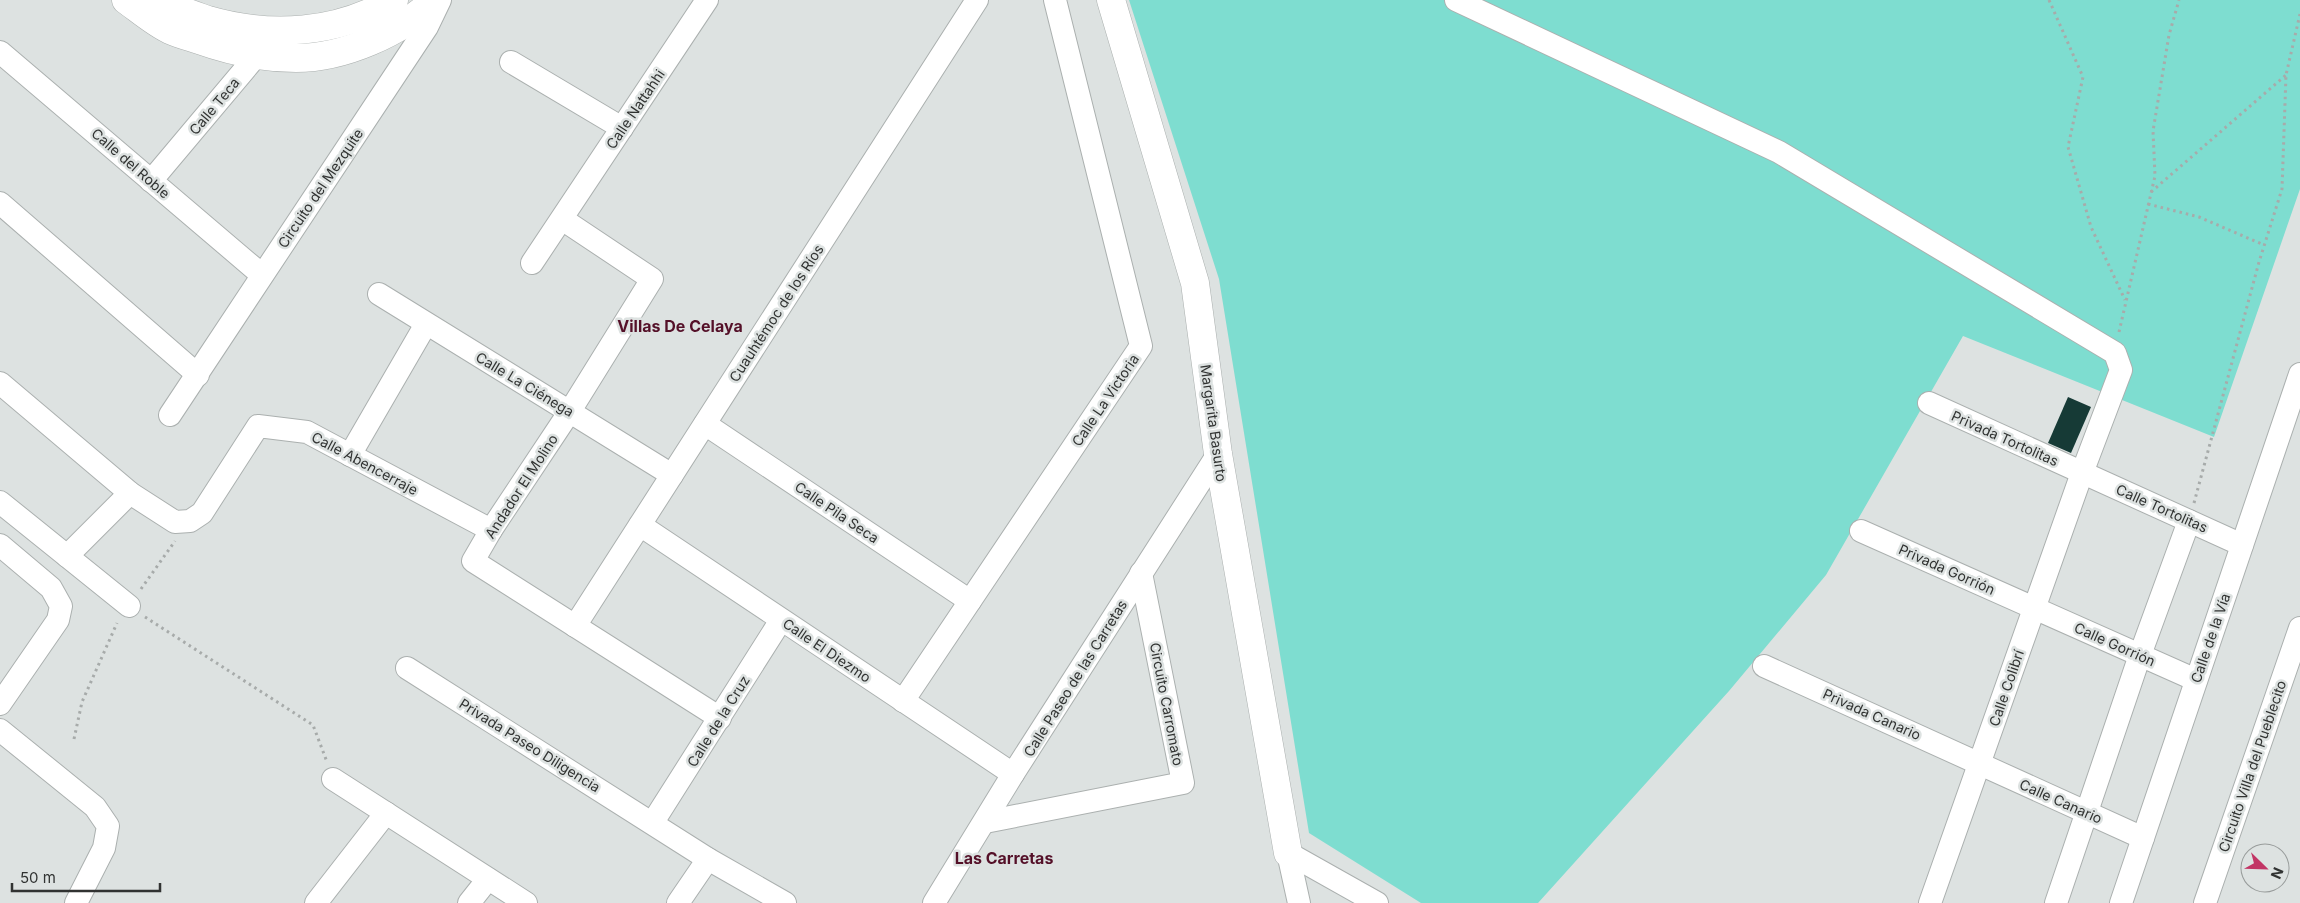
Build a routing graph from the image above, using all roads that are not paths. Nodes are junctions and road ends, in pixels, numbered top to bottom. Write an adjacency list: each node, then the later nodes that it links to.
1 (126, 0): 13 (street)
2 (163, 0): 11 (street)
3 (394, 0): 11 (street)
4 (434, 0): 13 (street)
5 (440, 0): 20 (street, Circuito del Mezquite)
6 (707, 0): 15 (street, Calle Nattahhi)
7 (977, 0): 29 (street, Cuauhtémoc de los Ríos)
8 (1055, 0): 44 (street, Calle La Victoria)
9 (1111, 0): 30 (street, Margarita Basurto)
10 (1456, 0): 32 (street, Calle Colibrí)
11 (277, 31): 13 (street, Calle Teca)
12 (0, 52): 16 (street, Calle del Roble)
13 (257, 54): 16 (street, Calle Teca)
14 (511, 62): 15 (street)
15 (622, 128): 18 (street, Calle Nattahhi)
16 (151, 181): 20 (street, Calle del Roble)
17 (0, 203): 24 (street)
18 (562, 219): 19 (street, Calle Nattahhi); 27 (street, Andador El Molino)
19 (532, 264)
20 (262, 275): 24 (street, Circuito del Mezquite)
21 (379, 294): 22 (street, Calle La Ciénega)
22 (426, 324): 27 (street, Calle La Ciénega); 31 (street)
23 (2300, 374): 41 (street, Calle de la Vía)
24 (198, 375): 28 (street, Circuito del Mezquite)
25 (0, 382): 34 (street)
26 (1928, 403): 32 (street, Privada Tortolitas)
27 (570, 411): 33 (street, Calle La Ciénega); 38 (street, Andador El Molino)
28 (170, 415)
29 (705, 424): 33 (street, Cuauhtémoc de los Ríos); 44 (street, Calle Pila Seca)
30 (1218, 454): 43 (street, Calle Paseo de las Carretas); 66 (street, Margarita Basurto)
31 (350, 455): 34 (street, Calle Abencerraje); 38 (street, Calle Abencerraje)
32 (2082, 473): 36 (street, Calle Tortolitas); 46 (street, Calle Colibrí)
33 (672, 475): 37 (street, Cuauhtémoc de los Ríos)
34 (130, 493): 42 (street)
35 (0, 502): 42 (street)
36 (2189, 521): 41 (street, Calle Tortolitas); 50 (street)
37 (640, 525): 47 (street, Calle El Diezmo); 48 (street, Cuauhtémoc de los Ríos)
38 (491, 530): 48 (street, Andador El Molino)
39 (1861, 531): 46 (street, Privada Gorrión)
40 (0, 545): 55 (street)
41 (2242, 545): 53 (street, Calle de la Vía)
42 (67, 556): 45 (street)
43 (1142, 573): 59 (street, Calle Paseo de las Carretas); 64 (street, Circuito Carromato)
44 (970, 601): 54 (street, Calle La Victoria)
45 (129, 606)
46 (2034, 608): 50 (street, Calle Gorrión); 58 (street, Calle Colibrí)
47 (781, 620): 54 (street, Calle El Diezmo); 56 (street, Calle de la Cruz)
48 (575, 626): 56 (street)
49 (2300, 628): 81 (street, Circuito Villa del Pueblecito)
50 (2140, 655): 53 (street, Calle Gorrión); 62 (street)
51 (1764, 666): 58 (street, Privada Canario)
52 (408, 668): 63 (street, Privada Paseo Diligencia)
53 (2196, 680): 65 (street, Calle de la Vía)
54 (903, 701): 59 (street, Calle El Diezmo)
55 (0, 704)
56 (720, 718): 63 (street, Calle de la Cruz)
57 (0, 730): 69 (street)
58 (1979, 763): 62 (street, Calle Canario); 78 (street, Calle Colibrí)
59 (1014, 774): 64 (street, Calle Paseo de las Carretas)
60 (333, 779): 61 (street)
61 (386, 813): 68 (street); 70 (street)
62 (2088, 813): 65 (street, Calle Canario); 79 (street)
63 (653, 822): 67 (street, Privada Paseo Diligencia)
64 (984, 822): 75 (street, Calle Paseo de las Carretas)
65 (2143, 838): 80 (street, Calle de la Vía)
66 (1288, 852): 76 (street); 77 (street)
67 (708, 859): 73 (street); 74 (street, Privada Paseo Diligencia)
68 (488, 879): 71 (street); 72 (street)
69 (76, 903)
70 (316, 903)
71 (469, 903)
72 (526, 903)
73 (678, 903)
74 (785, 903)
75 (934, 903)
76 (1299, 903)
77 (1377, 903)
78 (1930, 903)
79 (2056, 903)
80 (2122, 903)
81 (2205, 903)

